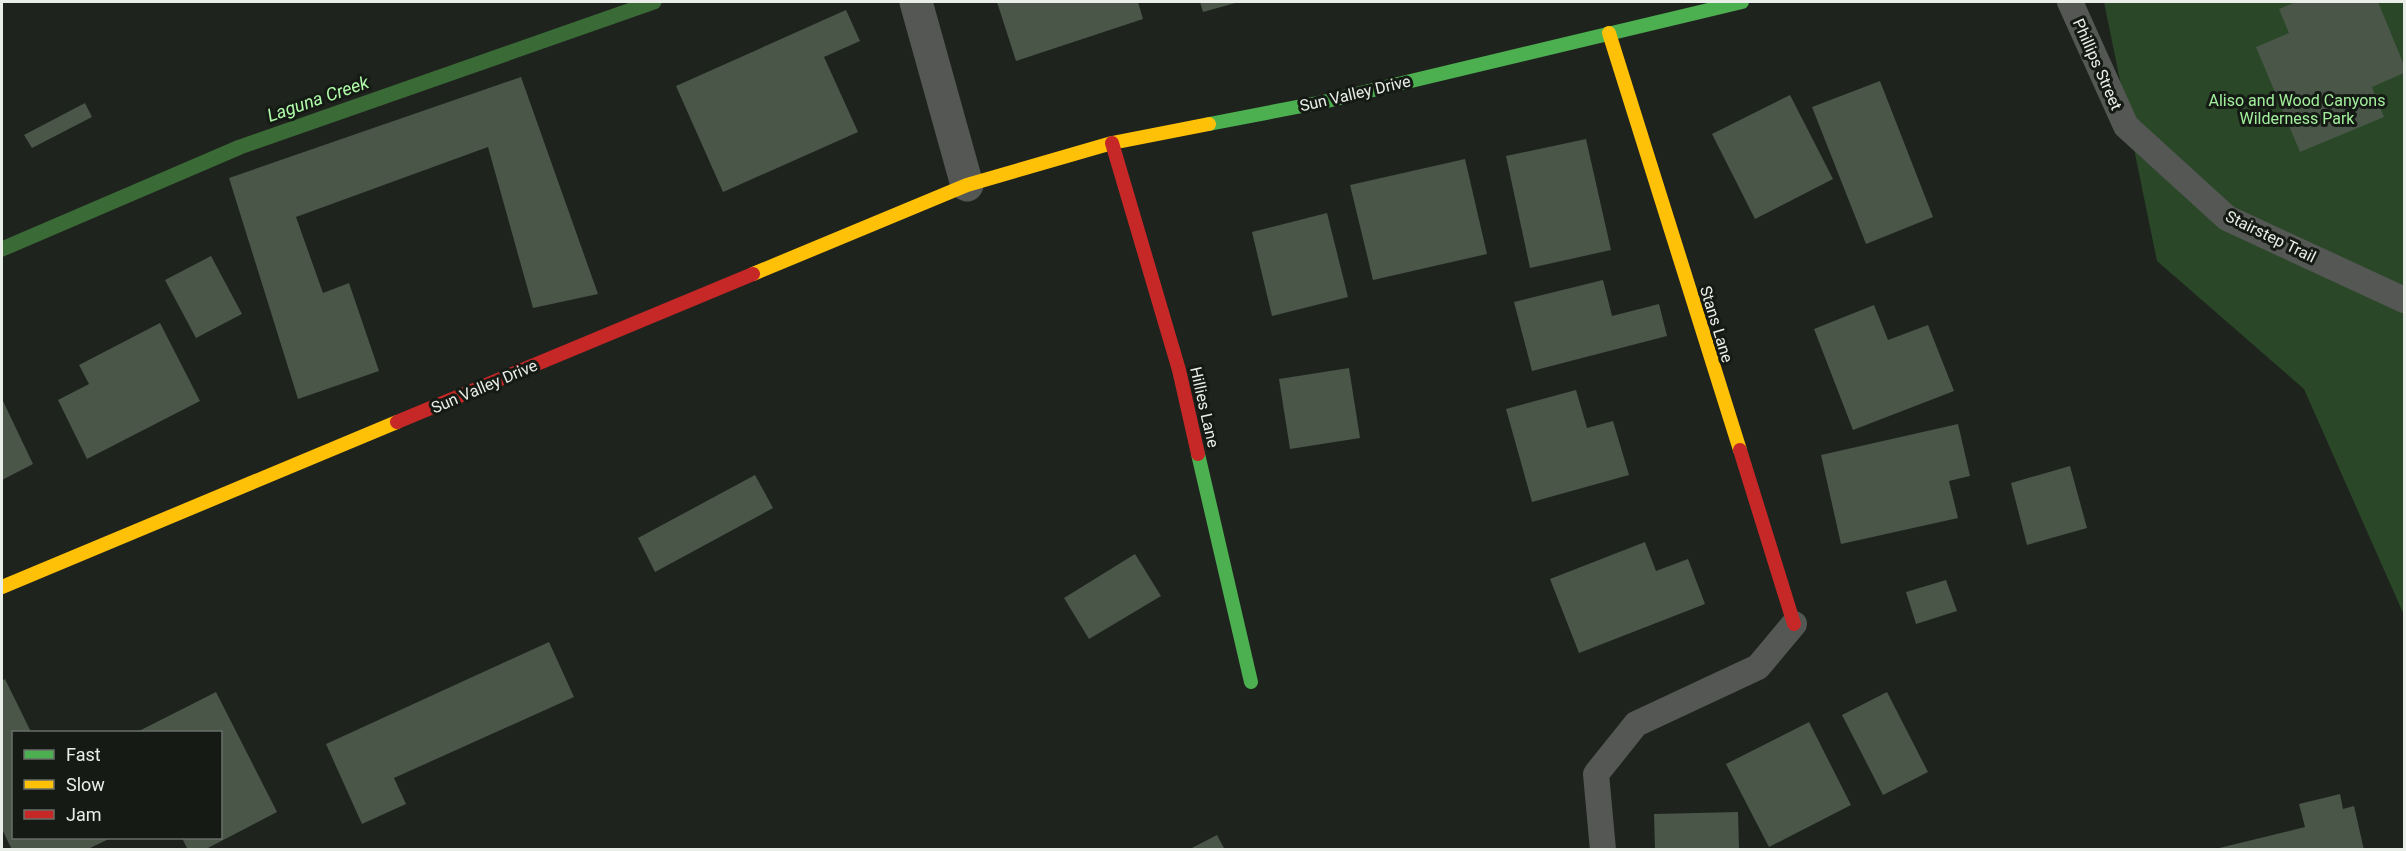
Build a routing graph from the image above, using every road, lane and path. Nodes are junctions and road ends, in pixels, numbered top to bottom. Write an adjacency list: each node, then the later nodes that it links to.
1 (916, 2): 7 (street)
2 (1742, 2): 4 (street, Sun Valley Drive)
3 (2070, 2): 5 (lane, Phillips Street)
4 (1609, 33): 6 (street, Sun Valley Drive); 10 (street, Stans Lane)
5 (2126, 126): 8 (lane, Stairstep Trail)
6 (1112, 143): 7 (street, Sun Valley Drive); 11 (street, Hillies Lane)
7 (967, 185): 9 (street, Sun Valley Drive)
8 (2404, 300)
9 (2, 587)
10 (1794, 624): 12 (lane)
11 (1251, 682)
12 (1602, 849)

